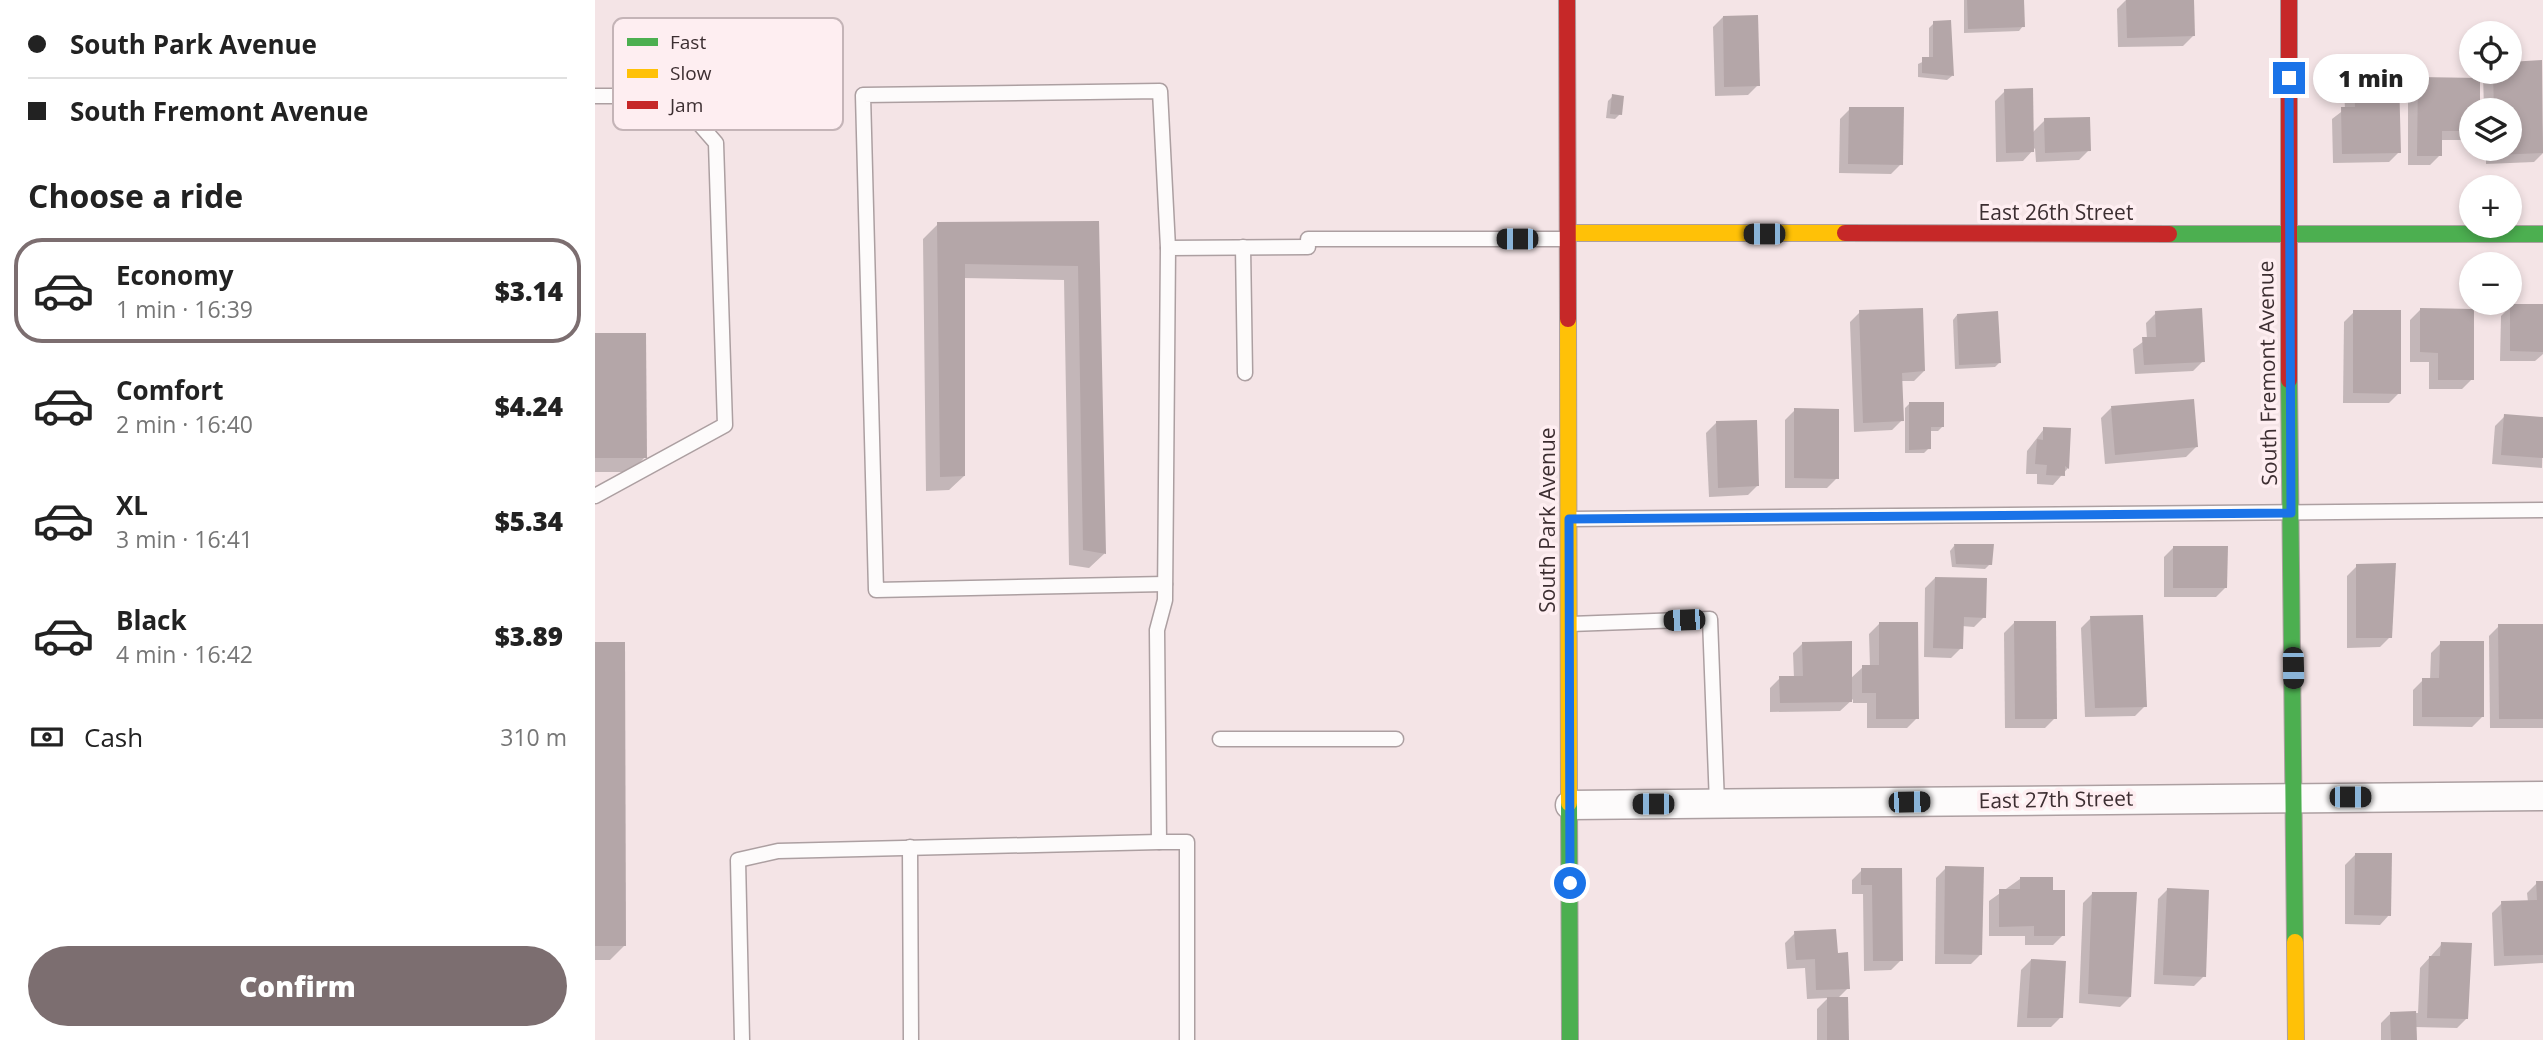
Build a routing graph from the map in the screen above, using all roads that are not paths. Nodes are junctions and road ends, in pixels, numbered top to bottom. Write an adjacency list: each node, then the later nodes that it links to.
1 (1567, 0): 8 (street, South Park Avenue)
2 (2289, 0): 7 (street, South Fremont Avenue)
3 (595, 96): 4 (lane)
4 (613, 96)
5 (705, 130): 12 (lane)
6 (2543, 234): 7 (street, East 26th Street)
7 (2287, 235): 8 (street, East 26th Street); 14 (street, South Fremont Avenue)
8 (1568, 236): 9 (lane); 15 (street, South Park Avenue)
9 (1243, 247): 10 (lane); 11 (lane)
10 (1168, 248): 16 (lane); 16 (lane)
11 (1245, 373)
12 (595, 496)
13 (2543, 510): 14 (lane)
14 (2291, 513): 15 (lane); 21 (street, South Fremont Avenue)
15 (1569, 519): 17 (street, South Park Avenue)
16 (1165, 584): 24 (lane)
17 (1569, 624): 22 (lane); 23 (street, South Park Avenue)
18 (1220, 739): 19 (lane)
19 (1397, 739)
20 (2543, 796): 21 (street, East 27th Street)
21 (2295, 798): 22 (street, East 27th Street); 30 (street, South Fremont Avenue)
22 (1717, 804): 23 (street, East 27th Street)
23 (1570, 805): 29 (street, South Park Avenue)
24 (1159, 842): 25 (lane); 28 (lane)
25 (910, 847): 26 (lane); 27 (lane)
26 (742, 1040)
27 (911, 1040)
28 (1187, 1040)
29 (1570, 1040)
30 (2296, 1040)

